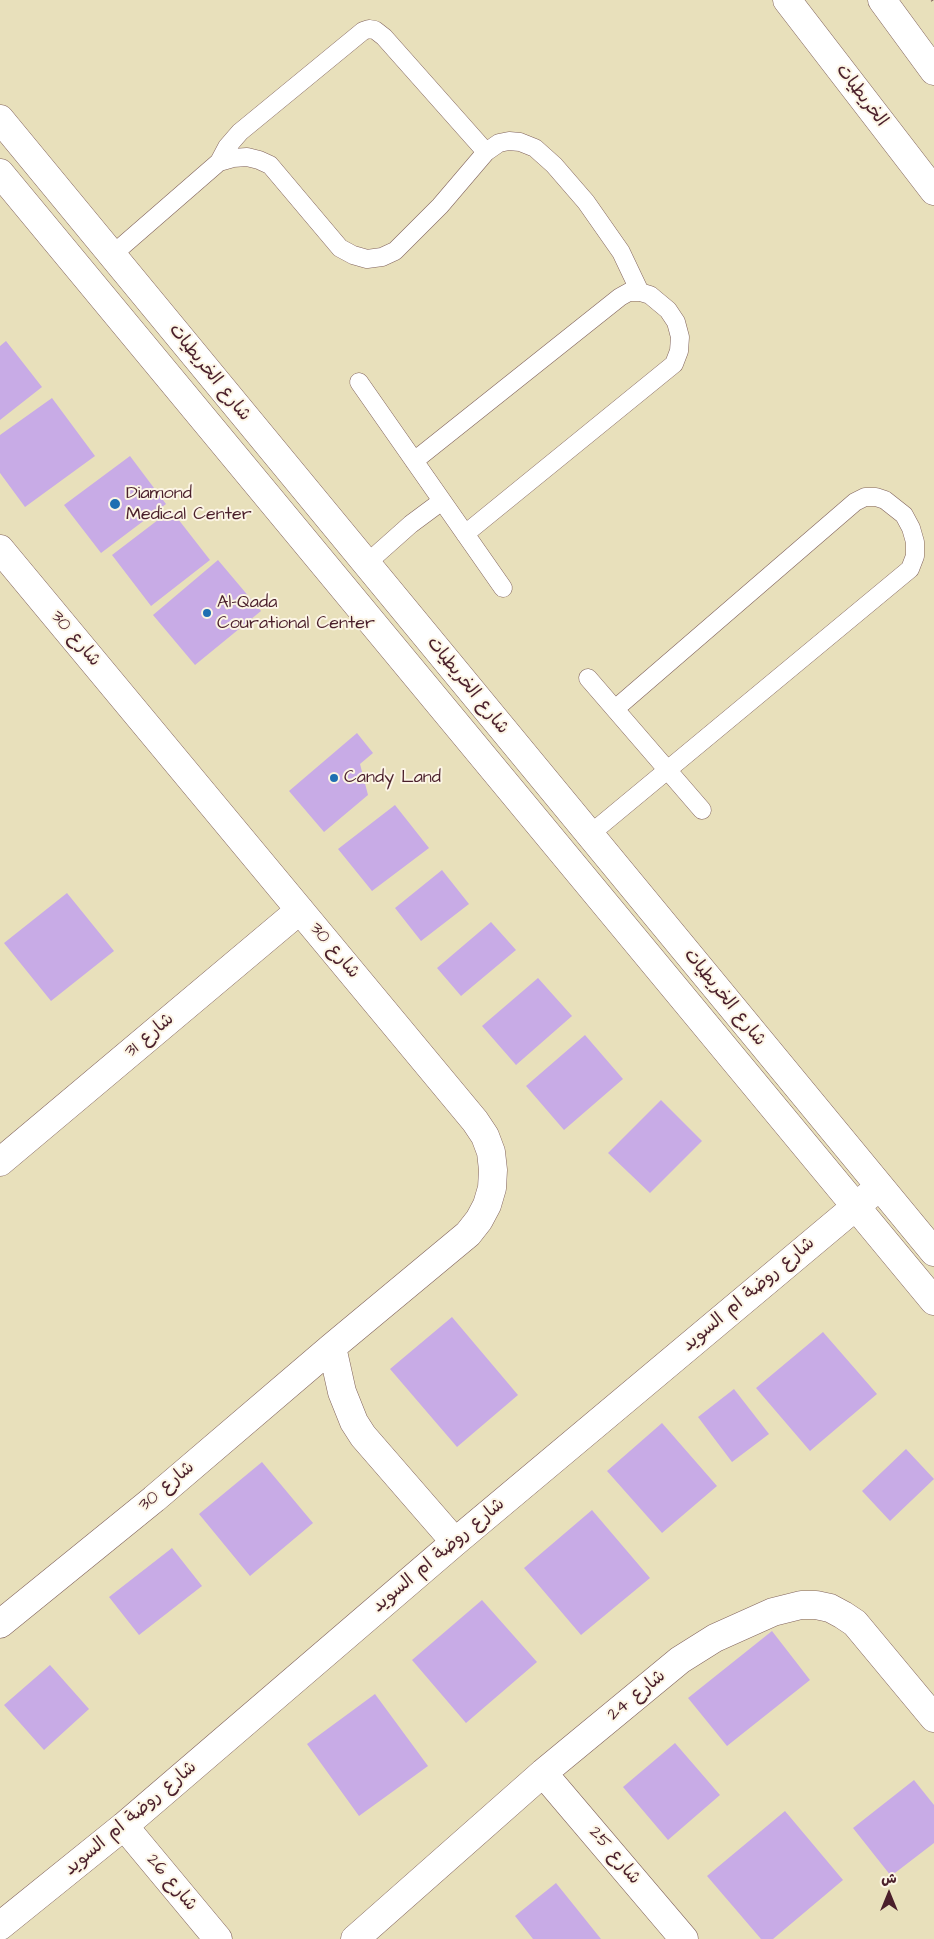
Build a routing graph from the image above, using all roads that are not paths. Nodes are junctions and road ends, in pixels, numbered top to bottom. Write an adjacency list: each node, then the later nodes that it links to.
1 (787, 0): 8 (street, الخريطيات)
2 (882, 0): 3 (street)
3 (934, 71)
4 (0, 119): 9 (street, شارع الخريطيات)
5 (486, 152): 6 (lane); 6 (lane); 10 (lane)
6 (219, 162): 9 (lane)
7 (0, 173): 26 (street, شارع الخريطيات)
8 (934, 192)
9 (112, 255): 16 (street, شارع الخريطيات)
10 (640, 292): 12 (lane); 14 (lane)
11 (359, 382): 12 (lane)
12 (414, 461): 13 (lane)
13 (442, 501): 14 (lane); 16 (lane)
14 (465, 534): 17 (lane)
15 (0, 550): 23 (street, شارع 30)
16 (366, 564): 22 (street, شارع الخريطيات)
17 (503, 588)
18 (588, 678): 19 (lane)
19 (615, 709): 20 (lane); 20 (lane)
20 (667, 770): 21 (lane); 22 (lane)
21 (702, 810)
22 (589, 834): 25 (street, شارع الخريطيات)
23 (300, 910): 24 (street, شارع 31); 29 (street, شارع 30)
24 (0, 1162)
25 (879, 1187): 26 (street, شارع روضة ام السويد); 27 (street, شارع الخريطيات)
26 (856, 1206): 28 (street, شارع الخريطيات); 30 (street, شارع روضة ام السويد)
27 (934, 1252)
28 (934, 1300)
29 (332, 1347): 30 (street); 31 (street, شارع 30)
30 (455, 1542): 34 (street, شارع روضة ام السويد)
31 (0, 1624)
32 (934, 1718): 33 (street, شارع 24)
33 (543, 1773): 37 (street, شارع 24); 38 (street, شارع 25)
34 (124, 1826): 35 (street, شارع روضة ام السويد); 36 (street, شارع 26)
35 (0, 1926)
36 (218, 1939)
37 (355, 1939)
38 (684, 1939)

